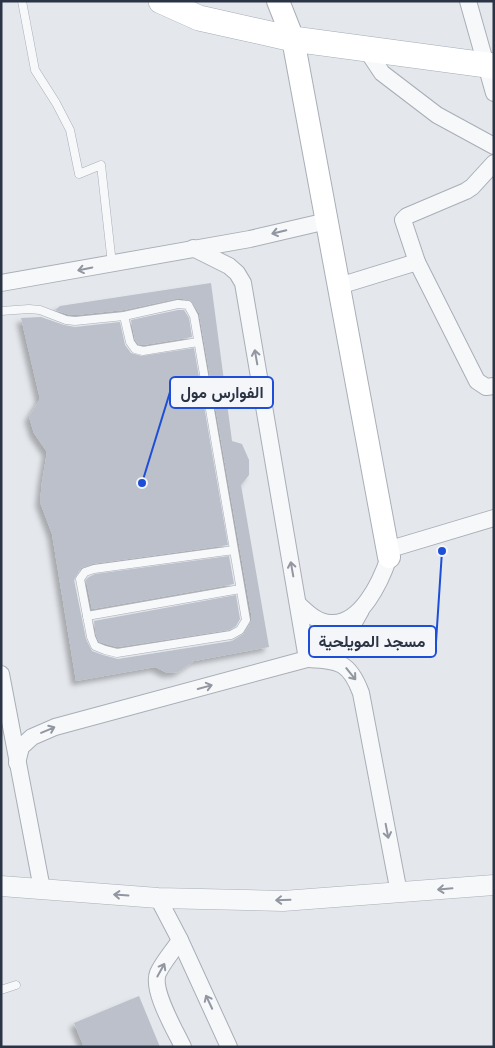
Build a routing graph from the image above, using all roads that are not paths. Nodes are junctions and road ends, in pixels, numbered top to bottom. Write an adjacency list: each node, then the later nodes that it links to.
1 (22, 1): 14 (lane)
2 (161, 1): 5 (main road)
3 (278, 1): 5 (main road)
4 (468, 1): 7 (street)
5 (293, 39): 6 (main road); 11 (main road)
6 (366, 50): 7 (main road); 9 (street)
7 (490, 66): 8 (street)
8 (494, 92)
9 (494, 146)
10 (494, 163): 13 (street)
11 (327, 221): 12 (street, one-way to 12); 16 (main road)
12 (193, 248): 14 (street); 25 (street, one-way to 12)
13 (416, 262): 16 (street); 20 (street)
14 (112, 264): 15 (street, one-way to 15)
15 (1, 283)
16 (339, 286): 23 (main road)
17 (1, 311): 18 (lane)
18 (124, 316): 19 (lane); 19 (lane)
19 (198, 342): 22 (lane)
20 (494, 386)
21 (494, 518): 23 (street)
22 (234, 550): 24 (lane); 27 (lane)
23 (388, 554): 26 (street)
24 (240, 589): 27 (lane); 27 (lane)
25 (298, 604): 26 (street); 28 (street)
26 (362, 608): 29 (street)
27 (87, 616)
28 (307, 659): 29 (street); 31 (street, one-way to 28)
29 (333, 660): 35 (street, one-way to 35)
30 (1, 674): 31 (street)
31 (17, 763): 34 (street)
32 (494, 885): 35 (street, one-way to 35)
33 (1, 886): 34 (street)
34 (42, 889): 36 (street, one-way to 34)
35 (399, 892): 36 (street, one-way to 36)
36 (158, 898): 37 (street)
37 (180, 940): 40 (street, one-way to 37); 41 (street, one-way to 37)
38 (16, 985): 39 (lane)
39 (1, 990)
40 (183, 1047)
41 (229, 1047)

